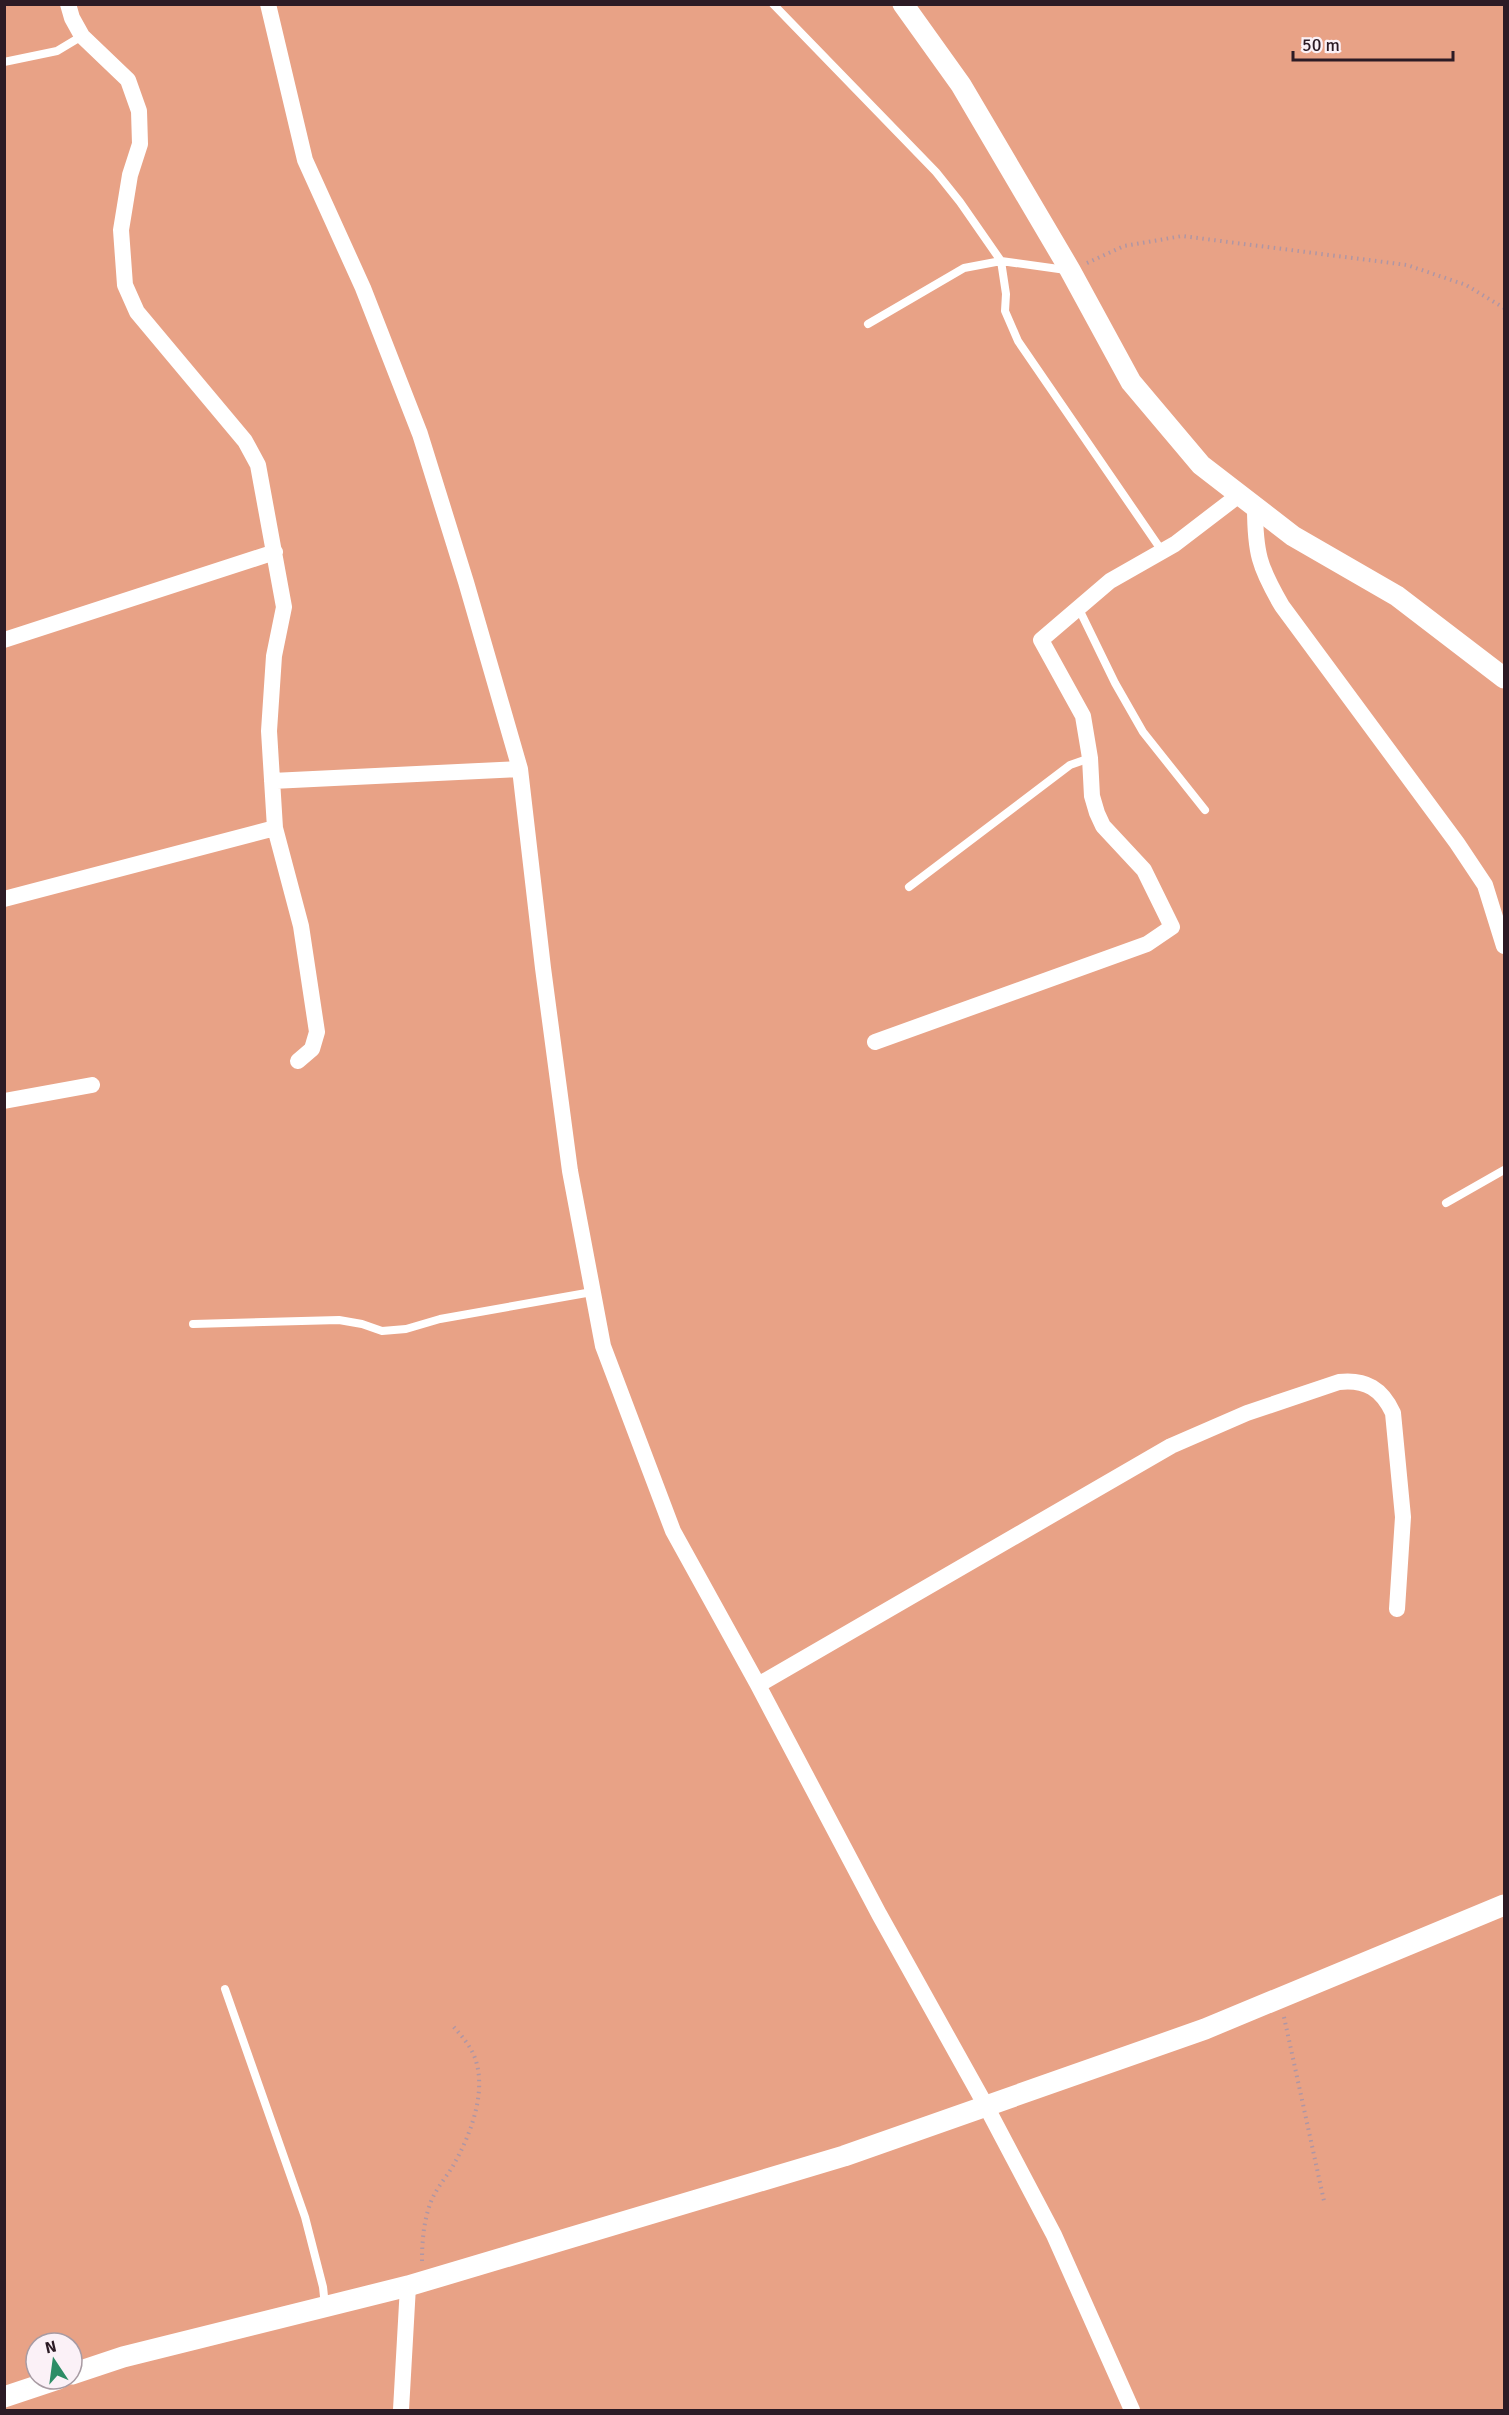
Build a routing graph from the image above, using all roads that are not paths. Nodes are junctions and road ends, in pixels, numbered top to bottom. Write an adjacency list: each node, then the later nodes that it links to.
1 (68, 4): 5 (street)
2 (268, 4): 17 (street)
3 (773, 4): 7 (lane)
4 (903, 4): 8 (street)
5 (82, 36): 6 (lane); 12 (street)
6 (4, 62)
7 (1002, 261): 8 (lane); 9 (lane); 11 (lane)
8 (1070, 270): 10 (street)
9 (868, 324)
10 (1247, 501): 11 (street); 15 (street); 23 (street)
11 (1168, 548): 13 (street)
12 (275, 552): 14 (street); 18 (street)
13 (1078, 607): 16 (street); 19 (lane)
14 (4, 640)
15 (1504, 678)
16 (1090, 758): 21 (lane); 24 (street)
17 (520, 770): 18 (street); 30 (street)
18 (272, 781): 20 (street)
19 (1205, 810)
20 (276, 828): 22 (street); 25 (street)
21 (909, 887)
22 (4, 899)
23 (1504, 946)
24 (875, 1042)
25 (298, 1061)
26 (92, 1085): 27 (street)
27 (4, 1101)
28 (1504, 1170): 29 (lane)
29 (1446, 1203)
30 (592, 1292): 31 (lane); 33 (street)
31 (193, 1324)
32 (1397, 1609): 33 (street)
33 (758, 1685): 36 (street)
34 (1504, 1905): 36 (street)
35 (225, 1989): 38 (lane)
36 (986, 2106): 37 (street); 43 (street)
37 (415, 2283): 38 (street); 42 (street)
38 (325, 2306): 39 (street)
39 (84, 2370)
40 (24, 2390): 41 (street)
41 (4, 2397)
42 (401, 2410)
43 (1132, 2410)

